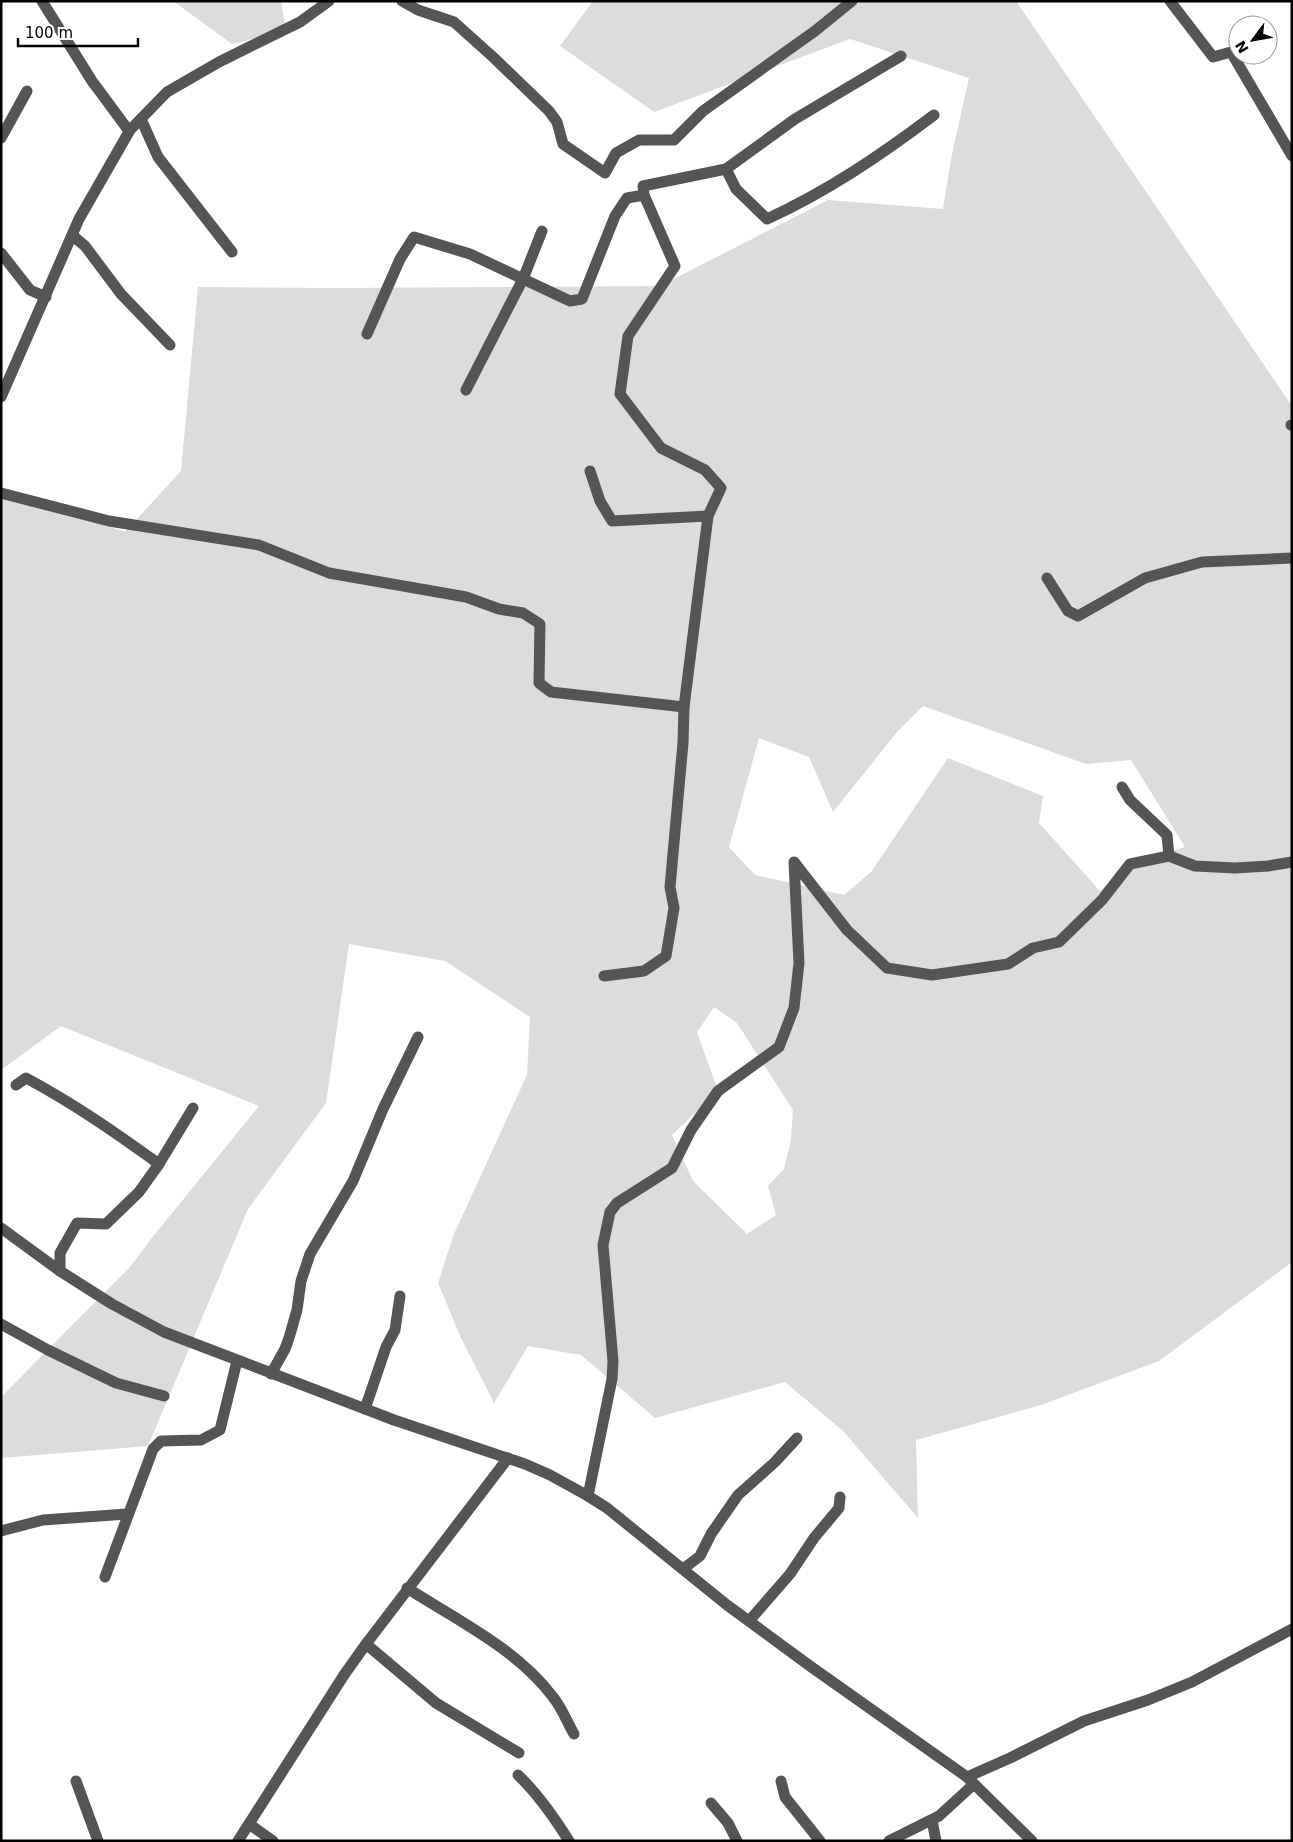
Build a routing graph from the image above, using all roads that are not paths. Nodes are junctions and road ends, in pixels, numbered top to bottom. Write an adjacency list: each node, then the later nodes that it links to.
1 (42, 1): 10 (street)
2 (329, 1): 9 (street)
3 (402, 1): 4 (street)
4 (852, 1)
5 (1170, 1): 12 (street)
6 (901, 56): 13 (street)
7 (27, 91): 11 (street)
8 (934, 115): 13 (street)
9 (141, 119): 10 (street); 17 (street)
10 (130, 131): 16 (street)
11 (1, 138)
12 (1292, 156)
13 (726, 169): 14 (street)
14 (644, 195): 19 (street); 27 (street)
15 (542, 231): 19 (street)
16 (72, 235): 20 (street); 22 (street)
17 (232, 252)
18 (1, 253): 20 (street)
19 (523, 279): 21 (street); 23 (street)
20 (46, 297): 24 (street)
21 (367, 334)
22 (170, 345)
23 (466, 390)
24 (1, 397)
25 (590, 471): 27 (street)
26 (1, 493): 30 (street)
27 (708, 516): 30 (street)
28 (1292, 558): 29 (street)
29 (1047, 578)
30 (684, 706): 34 (street)
31 (1122, 787): 32 (street)
32 (1169, 856): 33 (street); 49 (street)
33 (1292, 862)
34 (604, 976)
35 (418, 1036): 44 (street)
36 (16, 1085): 38 (street)
37 (193, 1108): 38 (street)
38 (159, 1164): 40 (street)
39 (1, 1228): 40 (street)
40 (60, 1271): 43 (street)
41 (400, 1296): 46 (street)
42 (1, 1324): 45 (street)
43 (237, 1361): 44 (street); 51 (street)
44 (271, 1374): 46 (street)
45 (164, 1396)
46 (365, 1409): 48 (street)
47 (797, 1438): 53 (street)
48 (508, 1458): 49 (street); 55 (street)
49 (588, 1496): 53 (street)
50 (840, 1497): 56 (street)
51 (127, 1514): 52 (street); 54 (street)
52 (1, 1531)
53 (683, 1569): 56 (street)
54 (105, 1577)
55 (407, 1588): 58 (street); 59 (street)
56 (749, 1621): 62 (street)
57 (1292, 1628): 62 (street)
58 (366, 1644): 60 (street); 67 (street)
59 (574, 1734)
60 (519, 1753)
61 (518, 1775): 71 (street)
62 (971, 1780): 66 (street); 76 (street)
63 (76, 1781): 68 (street)
64 (781, 1781): 73 (street)
65 (711, 1803): 72 (street)
66 (932, 1820): 74 (street); 75 (street)
67 (250, 1824): 69 (street); 70 (street)
68 (98, 1841)
69 (238, 1841)
70 (274, 1841)
71 (568, 1841)
72 (737, 1841)
73 (820, 1841)
74 (889, 1841)
75 (936, 1841)
76 (1032, 1841)

